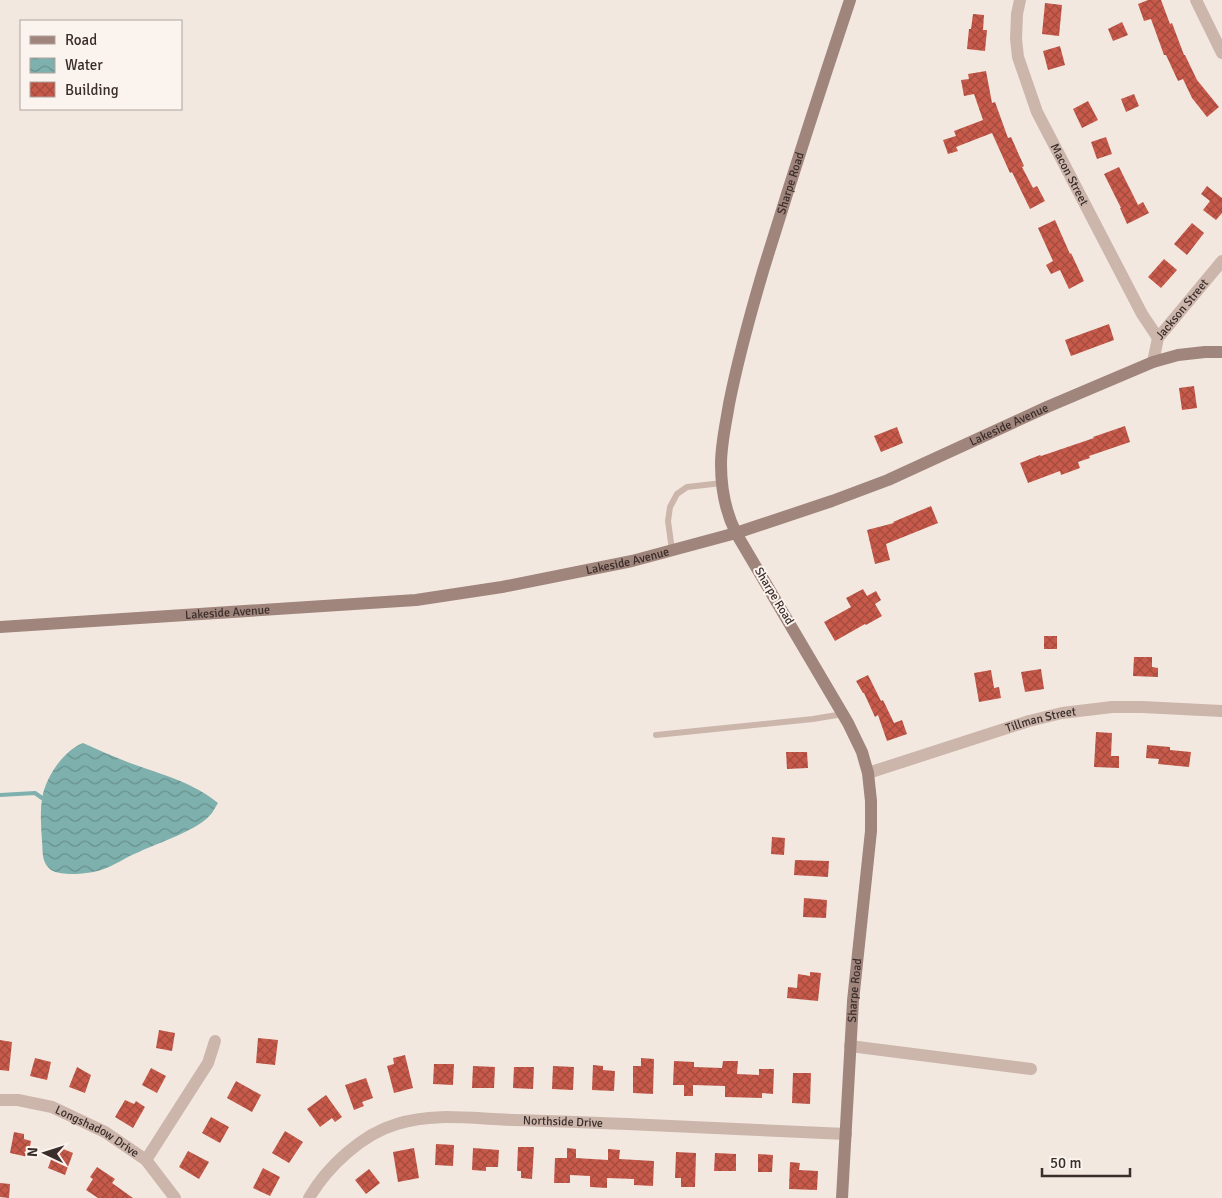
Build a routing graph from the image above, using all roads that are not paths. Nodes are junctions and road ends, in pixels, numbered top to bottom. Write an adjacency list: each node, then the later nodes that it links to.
1 (850, 0): 9 (street, Sharpe Road)
2 (1020, 0): 6 (street, Macon Street)
3 (1196, 0): 4 (street)
4 (1222, 53)
5 (1222, 261): 6 (street, Jackson Street)
6 (1158, 338): 8 (street, Jackson Street)
7 (1222, 352): 8 (street, Lakeside Avenue)
8 (1153, 362): 10 (street, Lakeside Avenue)
9 (722, 483): 10 (street, Sharpe Road); 11 (lane)
10 (736, 533): 11 (street, Lakeside Avenue); 14 (street, Sharpe Road)
11 (672, 550): 12 (street, Lakeside Avenue)
12 (0, 627)
13 (1222, 711): 16 (street, Tillman Street)
14 (843, 714): 15 (lane); 16 (street, Sharpe Road)
15 (656, 735)
16 (868, 773): 18 (street, Sharpe Road)
17 (215, 1041): 22 (street)
18 (850, 1046): 19 (street); 21 (street, Sharpe Road)
19 (1031, 1069)
20 (0, 1100): 22 (street, Longshadow Drive)
21 (846, 1134): 24 (street, Northside Drive); 25 (street, Sharpe Road)
22 (146, 1160): 23 (street, Longshadow Drive)
23 (175, 1198)
24 (309, 1198)
25 (842, 1198)

